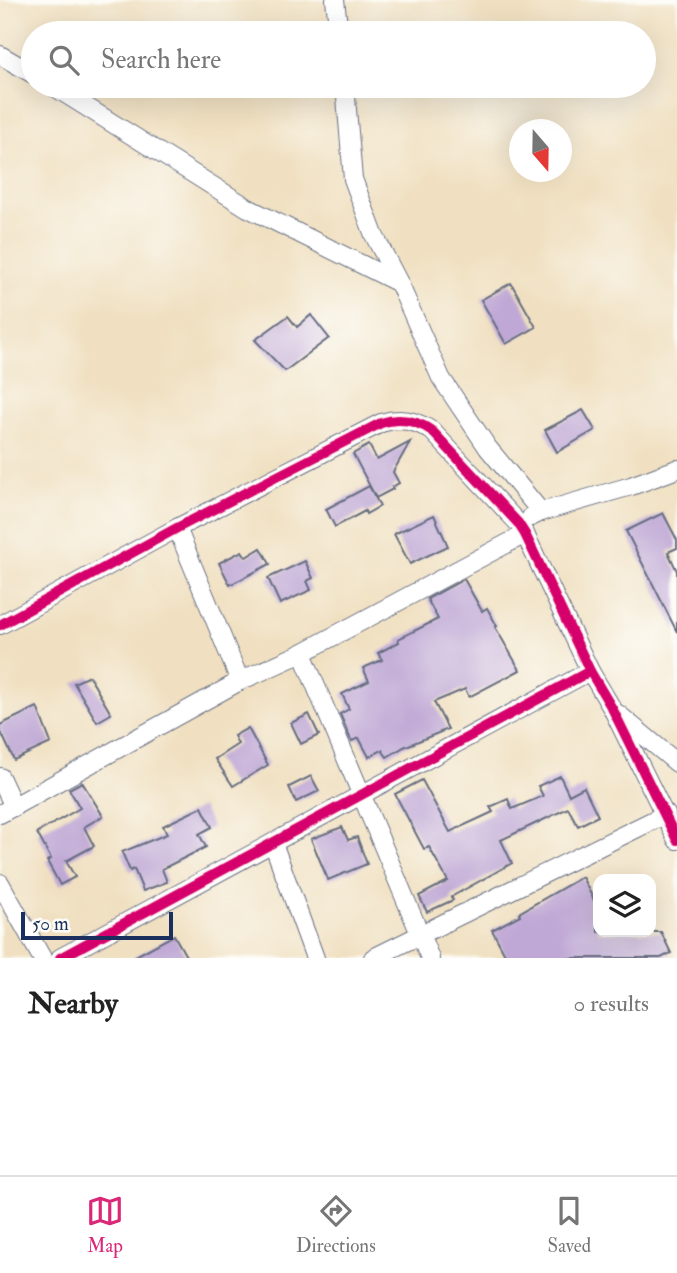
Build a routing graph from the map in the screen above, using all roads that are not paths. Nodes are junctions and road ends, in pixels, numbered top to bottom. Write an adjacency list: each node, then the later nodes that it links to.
1 (335, 0): 2 (street)
2 (338, 21)
3 (0, 55): 4 (street)
4 (21, 67)
5 (72, 98): 7 (street)
6 (346, 98): 7 (street)
7 (399, 284): 9 (street)
8 (677, 469): 9 (street)
9 (541, 512): 11 (street)
10 (177, 528): 11 (street); 12 (street); 15 (street)
11 (522, 528): 13 (street); 14 (street)
12 (0, 625)
13 (302, 653): 15 (street); 19 (street)
14 (590, 671): 16 (street); 19 (street)
15 (240, 681): 20 (street)
16 (612, 710): 17 (street); 21 (street)
17 (677, 763)
18 (0, 777): 20 (street)
19 (360, 796): 23 (street); 25 (street)
20 (7, 810)
21 (666, 814): 22 (street); 25 (street)
22 (677, 840)
23 (273, 843): 27 (street); 28 (street)
24 (0, 883): 26 (street)
25 (420, 935): 29 (street); 30 (street)
26 (42, 958)
27 (61, 958)
28 (315, 958)
29 (373, 958)
30 (430, 958)

